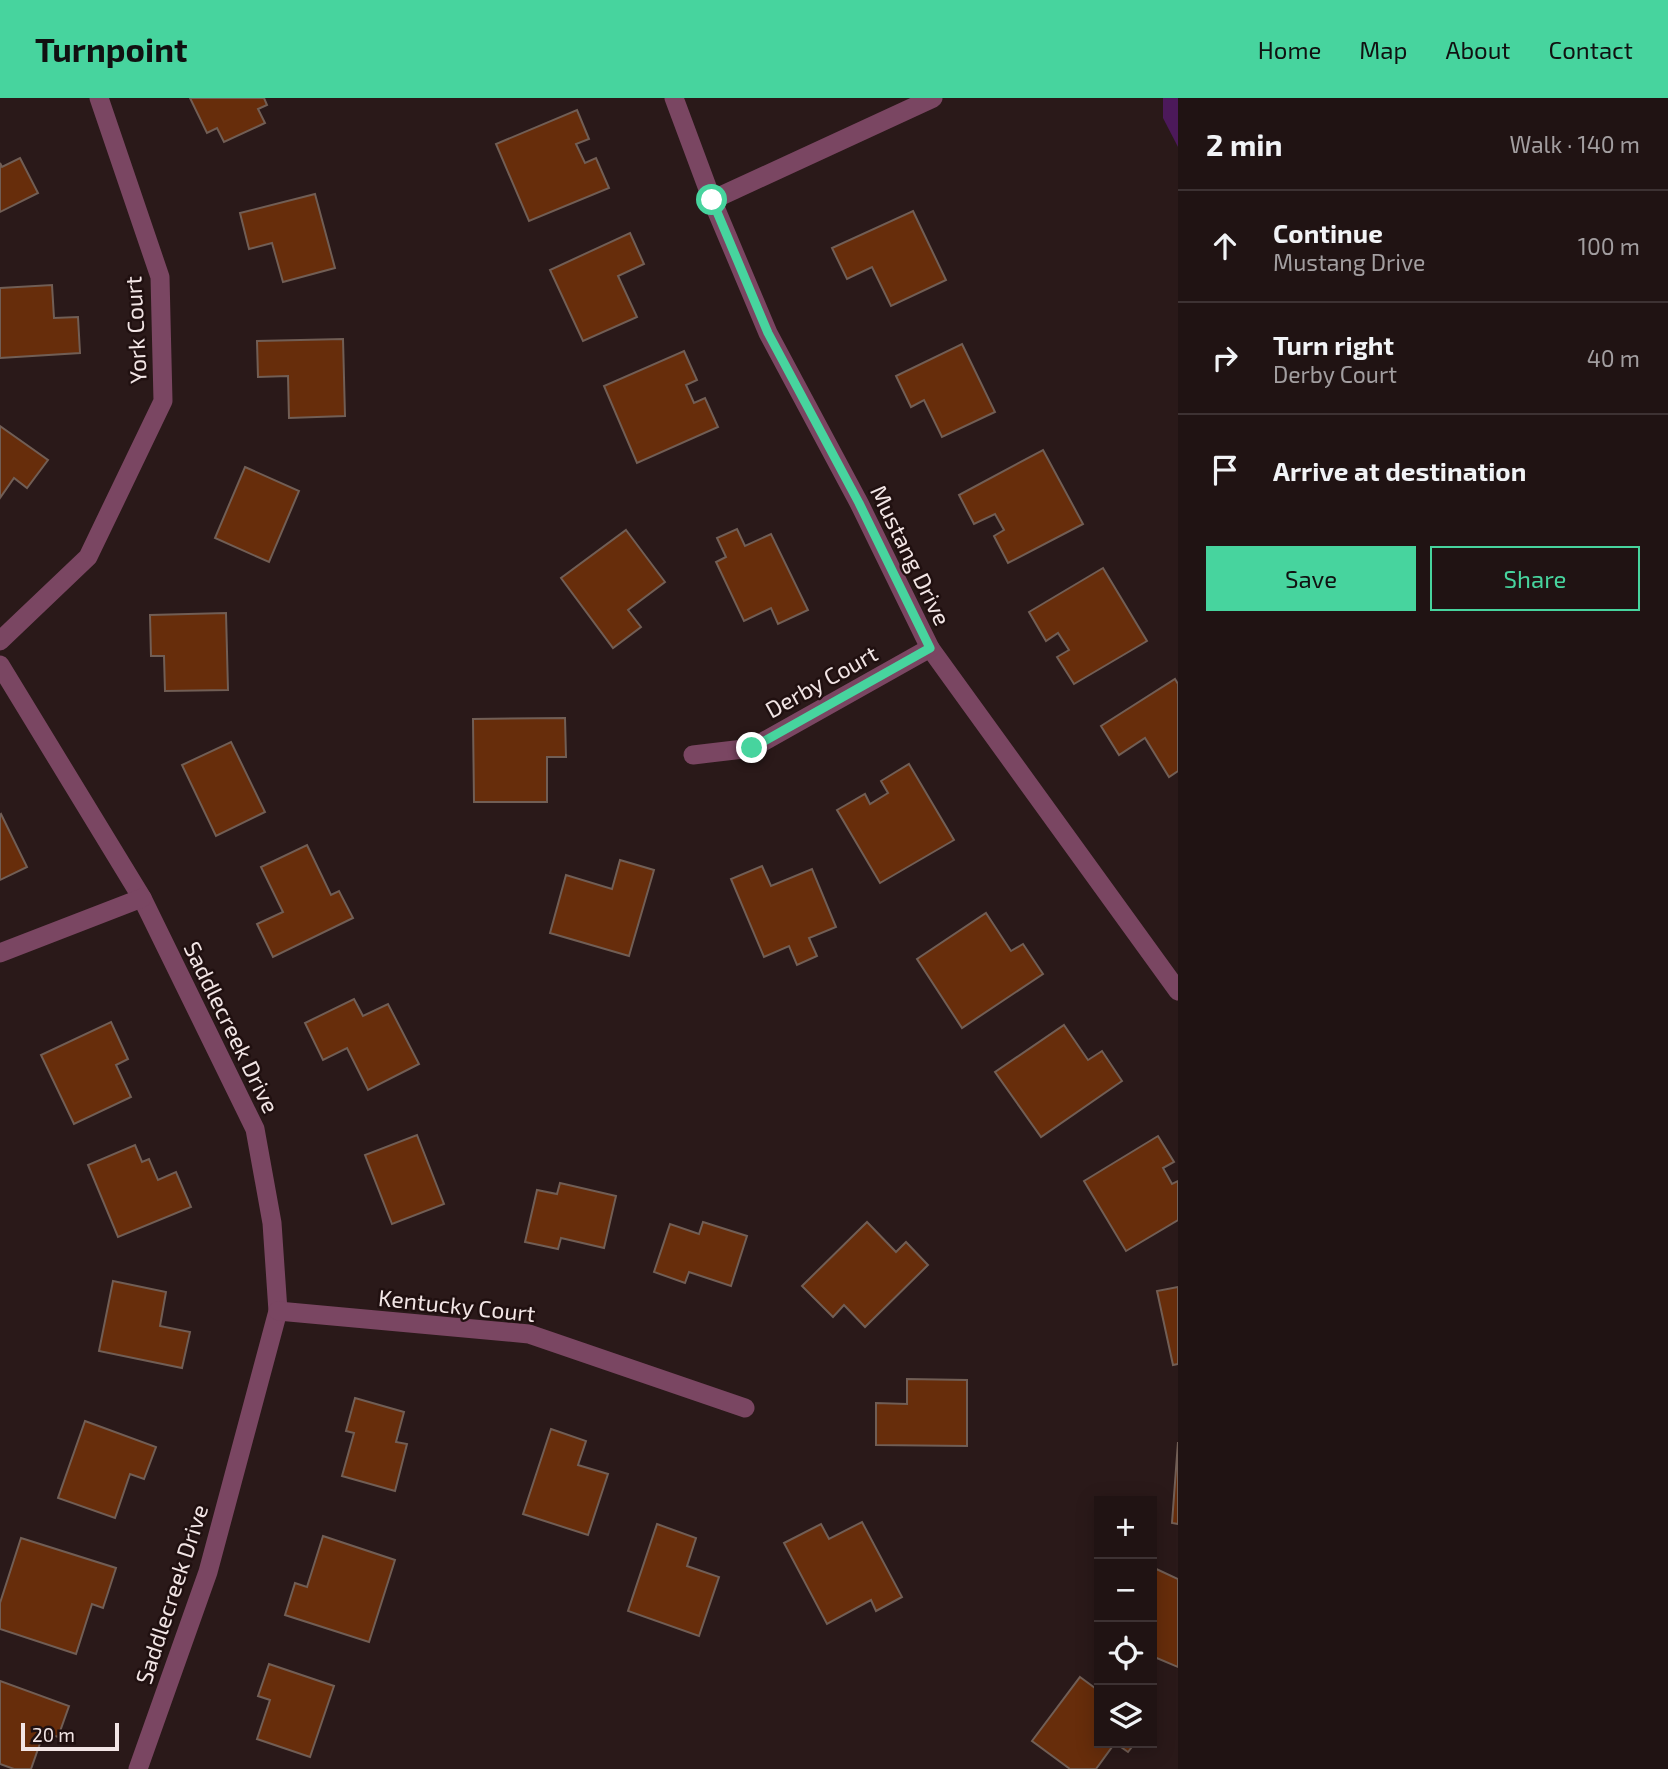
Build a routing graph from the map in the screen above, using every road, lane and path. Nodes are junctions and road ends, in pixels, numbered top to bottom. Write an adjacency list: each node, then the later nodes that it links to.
1 (99, 98): 5 (street, York Court)
2 (674, 98): 4 (street, Mustang Drive)
3 (933, 98): 4 (street)
4 (712, 200): 6 (street, Mustang Drive)
5 (0, 641)
6 (930, 648): 8 (street, Derby Court); 11 (street, Mustang Drive)
7 (0, 665): 9 (street, Saddlecreek Drive)
8 (693, 754)
9 (142, 898): 10 (street); 12 (street, Saddlecreek Drive)
10 (0, 953)
11 (1178, 991)
12 (278, 1311): 13 (street, Kentucky Court); 14 (street, Saddlecreek Drive)
13 (745, 1408)
14 (138, 1769)

